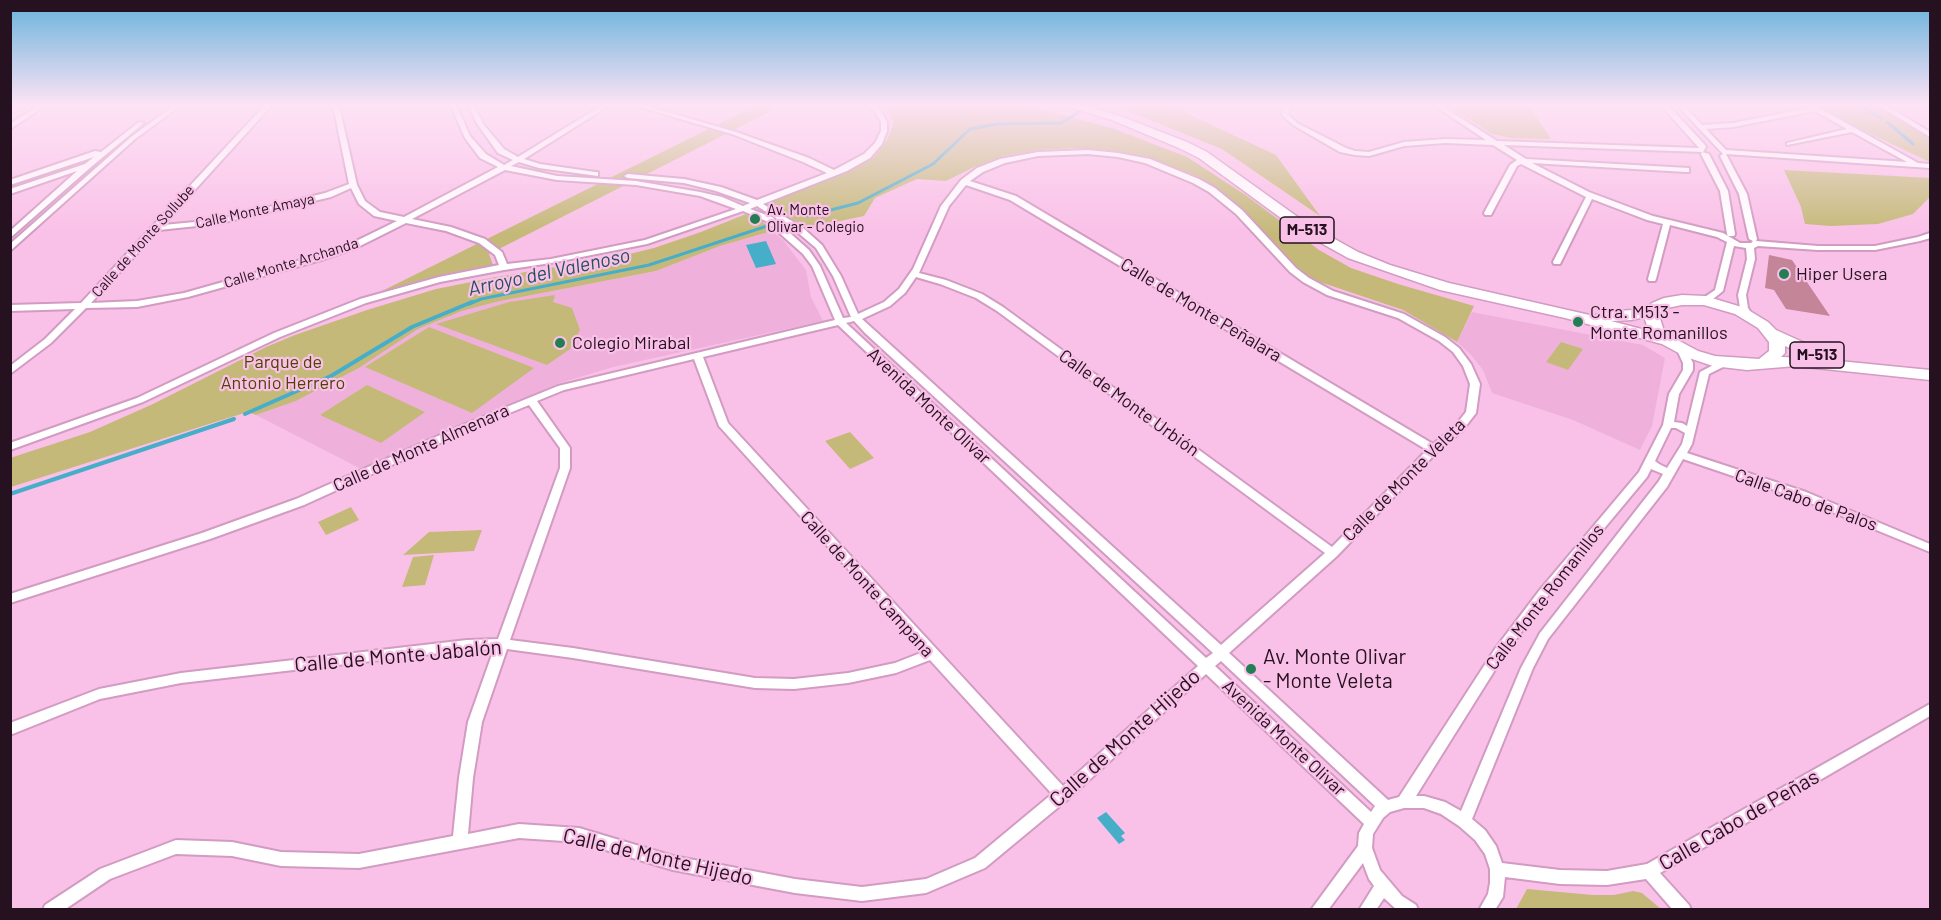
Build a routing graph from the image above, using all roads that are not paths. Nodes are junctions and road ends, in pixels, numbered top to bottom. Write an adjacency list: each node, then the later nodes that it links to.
1 (118, 147): 21 (street)
2 (120, 147): 21 (street)
3 (230, 147): 41 (street, Calle de Monte Sollube)
4 (345, 147): 33 (street)
5 (475, 147): 28 (street, Avenida Monte Olivar)
6 (497, 147): 23 (street, Avenida Monte Olivar)
7 (539, 147): 23 (street, Calle Monte Archanda)
8 (771, 147): 30 (street)
9 (875, 147): 30 (street)
10 (1188, 147): 55 (main road, M-513)
11 (1337, 147): 12 (street)
12 (1394, 147)
13 (1503, 147): 24 (street)
14 (1618, 147): 19 (street)
15 (1699, 147): 19 (street)
16 (1718, 147): 20 (street)
17 (1777, 147): 22 (street)
18 (1883, 147): 26 (street)
19 (1702, 151): 20 (street); 44 (street)
20 (1723, 153): 22 (street); 45 (street)
21 (110, 154): 25 (street); 32 (street); 46 (street)
22 (1821, 159): 26 (street)
23 (518, 160): 28 (street, Calle Monte Archanda); 36 (street, Avenida Monte Olivar)
24 (1524, 162): 29 (street); 35 (street); 38 (street)
25 (88, 165): 34 (street); 43 (street)
26 (1917, 165): 27 (street)
27 (1930, 166)
28 (503, 167): 37 (street, Avenida Monte Olivar); 39 (street, Calle Monte Archanda)
29 (1686, 170)
30 (833, 173): 36 (street)
31 (964, 182): 49 (street, Calle de Monte Veleta); 72 (street, Calle de Monte Peñalara); 72 (street, Calle de Monte Veleta)
32 (10, 183)
33 (353, 185): 39 (street); 41 (street, Calle Monte Amaya)
34 (10, 192)
35 (1590, 196): 40 (street); 47 (street)
36 (758, 203): 37 (street); 57 (street, Avenida Monte Olivar)
37 (742, 209): 48 (street); 58 (street, Avenida Monte Olivar)
38 (1488, 213)
39 (403, 221): 48 (street); 52 (street, Calle Monte Archanda)
40 (1666, 223): 44 (street); 50 (street)
41 (155, 228): 52 (street, Calle de Monte Sollube)
42 (1930, 235): 45 (street)
43 (10, 236)
44 (1730, 238): 45 (street); 51 (street)
45 (1753, 243): 56 (street)
46 (10, 249)
47 (1557, 262)
48 (504, 267): 70 (street)
49 (914, 274): 57 (street, Calle de Monte Veleta); 80 (street, Calle de Monte Urbión)
50 (1652, 279)
51 (1704, 301): 54 (main road); 56 (main road)
52 (83, 306): 53 (street, Calle Monte Archanda); 65 (street, Calle de Monte Sollube)
53 (10, 308)
54 (1653, 310): 55 (main road, M-513); 60 (main road)
55 (1566, 314): 60 (main road, M-513)
56 (1750, 317): 59 (main road)
57 (856, 318): 58 (street, Calle de Monte Veleta); 71 (street, Avenida Monte Olivar)
58 (840, 322): 61 (street, Calle de Monte Almenara); 73 (street, Avenida Monte Olivar)
59 (1772, 334): 62 (main road); 64 (main road, M-513)
60 (1675, 346): 63 (main road); 68 (street, Calle Monte Romanillos)
61 (698, 356): 67 (street, Calle de Monte Almenara); 84 (street, Calle de Monte Campana)
62 (1765, 362): 63 (main road); 64 (main road)
63 (1724, 363): 69 (street, Calle Monte Romanillos)
64 (1864, 369): 66 (main road, M-513)
65 (10, 371)
66 (1930, 375)
67 (531, 400): 81 (street, Calle de Monte Almenara); 82 (street)
68 (1668, 425): 69 (street); 75 (street, Calle Monte Romanillos)
69 (1690, 432): 74 (street, Calle Monte Romanillos)
70 (10, 447)
71 (994, 447): 73 (street); 76 (street, Avenida Monte Olivar)
72 (1434, 449): 80 (street, Calle de Monte Veleta)
73 (980, 453): 77 (street, Avenida Monte Olivar)
74 (1681, 455): 78 (street, Calle Monte Romanillos); 79 (street, Calle Cabo de Palos)
75 (1650, 461): 78 (street); 89 (street, Calle Monte Romanillos)
76 (1013, 463): 77 (street); 83 (street, Avenida Monte Olivar)
77 (998, 470): 85 (street, Avenida Monte Olivar)
78 (1670, 473): 91 (street, Calle Monte Romanillos)
79 (1930, 548)
80 (1333, 553): 83 (street, Calle de Monte Veleta)
81 (10, 599)
82 (504, 644): 84 (street, Calle de Monte Jabalón); 87 (street, Calle de Monte Jabalón); 93 (street)
83 (1220, 652): 85 (street, Calle de Monte Veleta); 90 (street, Avenida Monte Olivar)
84 (931, 654): 88 (street, Calle de Monte Campana)
85 (1205, 665): 88 (street, Calle de Monte Hijedo); 92 (street, Avenida Monte Olivar)
86 (1930, 710): 96 (street, Calle Cabo de Peñas)
87 (10, 729)
88 (1062, 795): 93 (street, Calle de Monte Hijedo)
89 (1404, 802): 90 (street); 91 (street)
90 (1386, 807): 92 (street)
91 (1464, 820): 95 (street)
92 (1371, 821): 94 (street)
93 (460, 841): 98 (street, Calle de Monte Hijedo)
94 (1365, 848): 97 (street); 99 (street)
95 (1497, 869): 96 (street, Calle Cabo de Peñas); 102 (street)
96 (1649, 871): 103 (street)
97 (1383, 886): 100 (street); 101 (street)
98 (50, 909)
99 (1318, 909)
100 (1366, 909)
101 (1411, 909)
102 (1487, 909)
103 (1684, 909)

